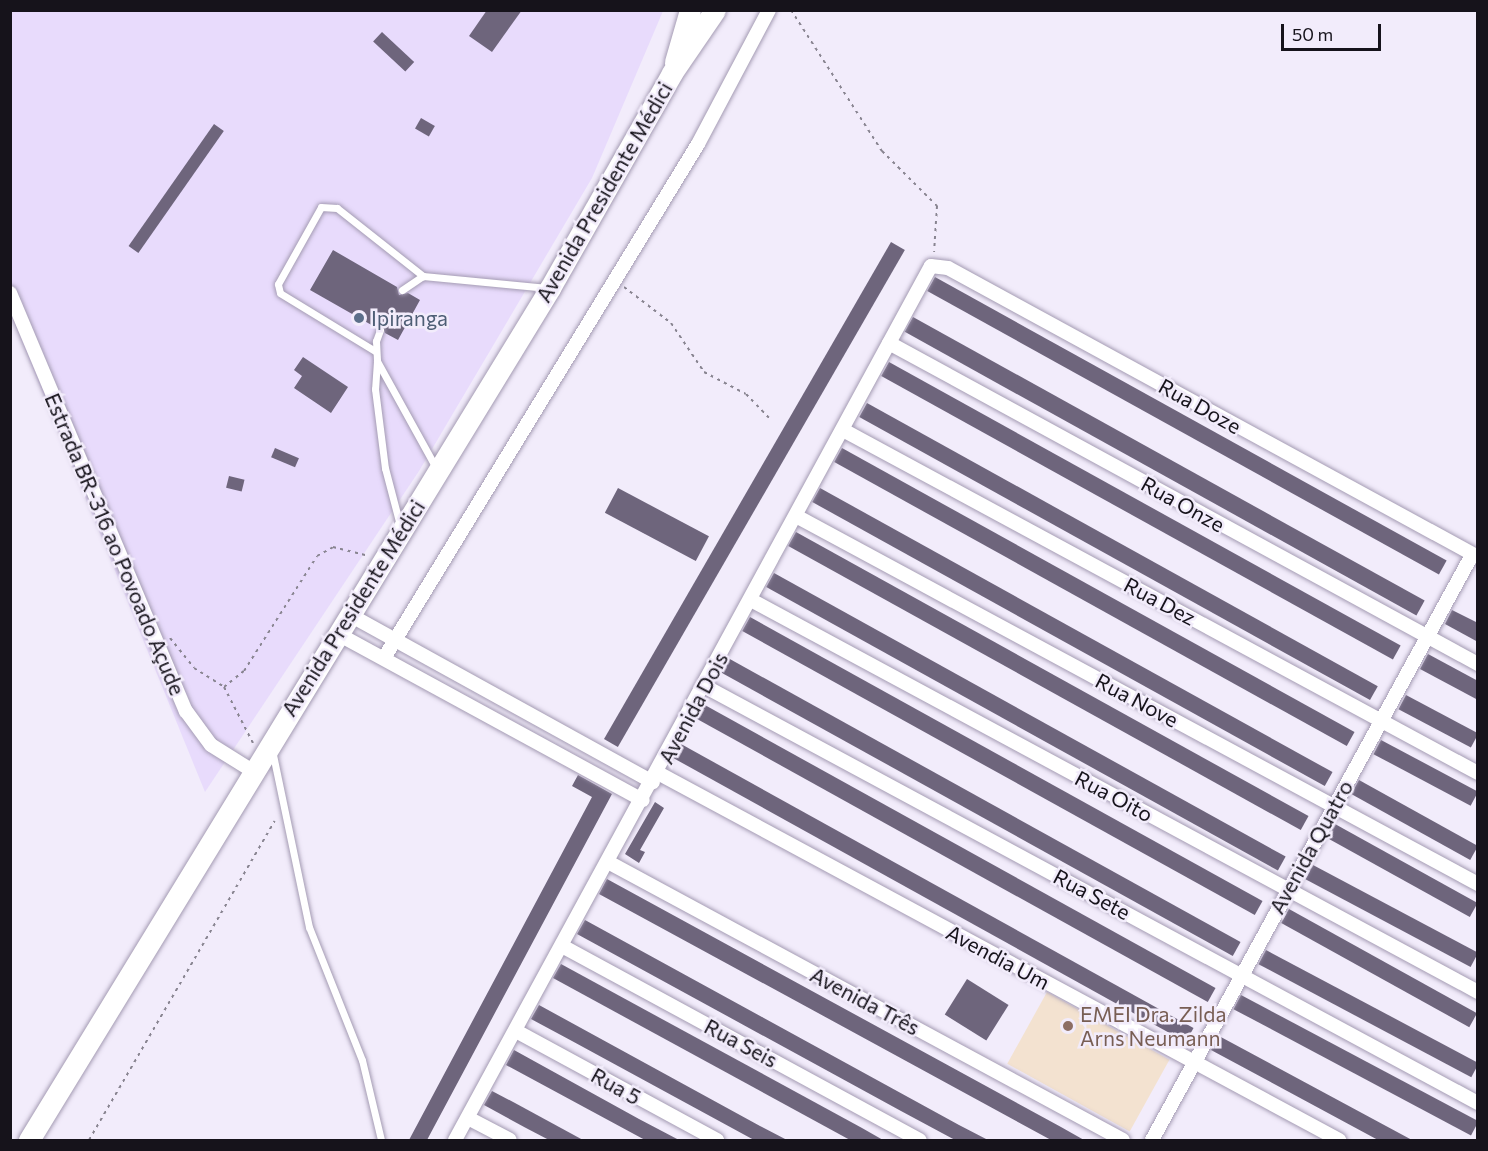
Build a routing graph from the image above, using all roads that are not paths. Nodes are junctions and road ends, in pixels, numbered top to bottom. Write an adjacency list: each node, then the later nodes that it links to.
1 (690, 10): 4 (main road, Avenida Presidente Médici)
2 (715, 10): 4 (main road, Avenida Presidente Médici)
3 (769, 10): 23 (street)
4 (672, 73): 7 (main road, Avenida Presidente Médici)
5 (929, 268): 11 (street, Avenida Dois); 18 (street, Rua Doze)
6 (423, 276): 7 (lane); 8 (lane); 12 (lane)
7 (550, 288): 15 (main road, Avenida Presidente Médici)
8 (402, 290)
9 (10, 293): 28 (street, Estrada BR-316 ao Povoado Açude)
10 (380, 330): 12 (lane)
11 (889, 343): 14 (street, Avenida Dois); 22 (street, Rua Onze)
12 (375, 351): 13 (lane)
13 (377, 361): 15 (lane); 17 (lane)
14 (843, 430): 16 (street, Avenida Dois); 27 (street, Rua Dez)
15 (438, 472): 17 (main road, Avenida Presidente Médici)
16 (796, 516): 19 (street, Avenida Dois); 32 (street, Rua Nove)
17 (402, 531): 20 (main road, Avenida Presidente Médici)
18 (1475, 556): 22 (street, Avenida Quatro)
19 (751, 600): 26 (street, Avenida Dois); 35 (street, Rua Oito)
20 (350, 615): 21 (main road, Avenida Presidente Médici); 23 (street, Avendia Um)
21 (338, 634): 24 (street); 28 (main road, Avenida Presidente Médici)
22 (1426, 637): 25 (street, Rua Onze); 27 (street, Avenida Quatro)
23 (396, 640): 24 (street); 30 (street, Avendia Um)
24 (384, 658): 31 (street)
25 (1478, 664)
26 (706, 687): 30 (street, Avenida Dois); 37 (street, Rua Sete)
27 (1382, 721): 29 (street, Rua Dez); 32 (street, Avenida Quatro)
28 (260, 757): 43 (main road, Avenida Presidente Médici); 44 (lane)
29 (1478, 773)
30 (656, 777): 31 (street, Avenida Dois); 40 (street, Avendia Um)
31 (643, 801): 33 (street, Avenida Dois)
32 (1333, 805): 34 (street, Rua Nove); 35 (street, Avenida Quatro)
33 (608, 862): 36 (street, Avenida Dois); 49 (street, Avenida Três)
34 (1478, 884)
35 (1288, 889): 37 (street, Avenida Quatro); 38 (street, Rua Oito)
36 (562, 946): 39 (street, Avenida Dois); 48 (street, Rua Seis)
37 (1242, 974): 40 (street, Avenida Quatro); 41 (street, Rua Sete)
38 (1478, 992)
39 (516, 1031): 42 (street, Avenida Dois); 47 (street, Rua 5)
40 (1193, 1063): 50 (street, Avenida Quatro); 51 (street, Avendia Um)
41 (1478, 1103)
42 (468, 1118): 45 (street, Avenida Dois); 46 (street)
43 (29, 1140)
44 (381, 1140)
45 (455, 1140)
46 (510, 1140)
47 (717, 1140)
48 (920, 1140)
49 (1123, 1140)
50 (1152, 1140)
51 (1339, 1140)

